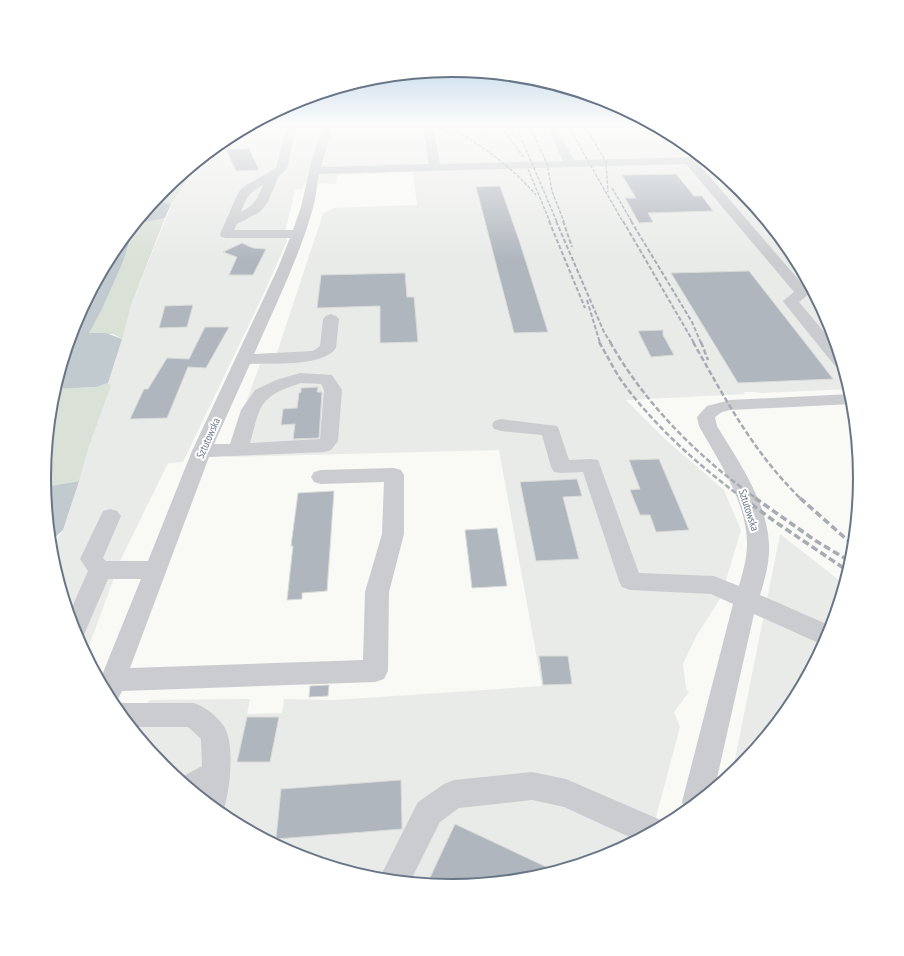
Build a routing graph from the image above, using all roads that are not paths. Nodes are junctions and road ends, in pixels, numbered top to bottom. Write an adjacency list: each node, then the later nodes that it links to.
1 (279, 171): 5 (street)
2 (315, 171): 6 (street, Sztutowska)
3 (391, 171): 6 (street)
4 (698, 171): 10 (street)
5 (273, 175): 7 (street); 7 (street)
6 (313, 177): 8 (street, Sztutowska)
7 (230, 222): 8 (street)
8 (298, 234): 11 (street, Sztutowska)
9 (331, 319): 11 (street)
10 (833, 352)
11 (244, 359): 15 (street, Sztutowska)
12 (845, 399): 20 (street, Sztutowska)
13 (501, 424): 20 (street)
14 (238, 450): 14 (street); 15 (street)
15 (202, 452): 19 (street, Sztutowska)
16 (321, 477): 24 (street)
17 (110, 516): 18 (street)
18 (100, 570): 19 (street); 21 (street)
19 (156, 570): 23 (street, Sztutowska)
20 (746, 598): 22 (street); 28 (street, Sztutowska)
21 (78, 621)
22 (821, 633)
23 (110, 687)
24 (111, 688)
25 (129, 715): 26 (street)
26 (217, 773): 27 (street); 29 (street)
27 (195, 785)
28 (699, 793)
29 (211, 798)
30 (645, 829): 31 (street)
31 (396, 875)

